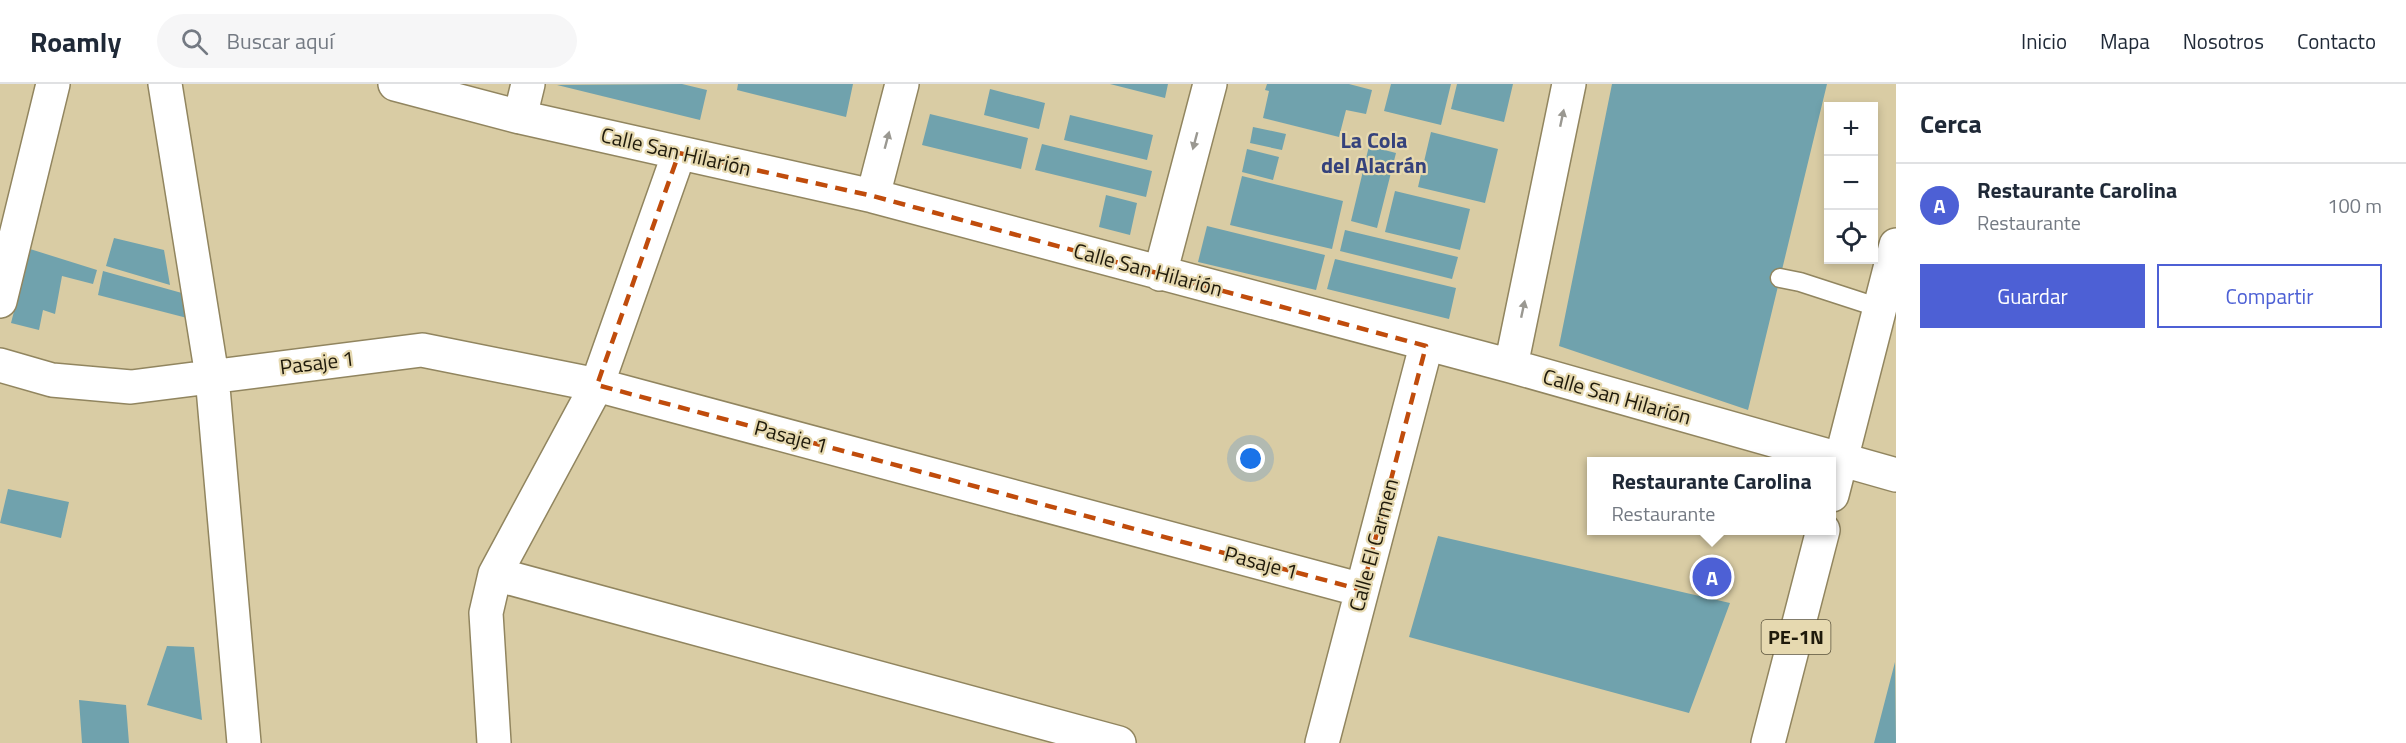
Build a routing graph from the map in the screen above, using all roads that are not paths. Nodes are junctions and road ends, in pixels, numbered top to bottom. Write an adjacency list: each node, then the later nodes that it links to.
1 (52, 84): 14 (main road)
2 (165, 84): 19 (main road)
3 (395, 84): 8 (main road, Calle San Hilarión)
4 (528, 84): 8 (main road)
5 (902, 84): 10 (main road, one-way to 5)
6 (1210, 84): 12 (main road, one-way to 12)
7 (1569, 84): 18 (main road, one-way to 7)
8 (520, 117): 9 (main road, Calle San Hilarión)
9 (679, 153): 10 (main road, Calle San Hilarión); 20 (main road)
10 (873, 196): 12 (main road, Calle San Hilarión)
11 (1896, 245): 15 (main road)
12 (1160, 274): 16 (main road, Calle San Hilarión)
13 (1780, 278): 15 (lane)
14 (0, 301)
15 (1880, 309): 23 (main road)
16 (1426, 346): 18 (main road, Calle San Hilarión); 28 (main road, Calle El Carmen)
17 (0, 366): 19 (main road, Pasaje 1)
18 (1511, 366): 21 (main road, Calle San Hilarión)
19 (212, 376): 20 (main road, Pasaje 1); 29 (main road)
20 (597, 385): 27 (main road); 28 (main road, Pasaje 1)
21 (1827, 457)
22 (1836, 460): 23 (main road, Calle San Hilarión)
23 (1841, 461): 24 (main road, Calle San Hilarión); 25 (main road)
24 (1896, 475)
25 (1836, 480)
26 (1822, 535): 33 (main road, PE-1N)
27 (495, 574): 30 (main road); 31 (main road)
28 (1362, 590): 32 (main road, Calle El Carmen)
29 (244, 743)
30 (494, 743)
31 (1119, 743)
32 (1322, 743)
33 (1768, 743)

